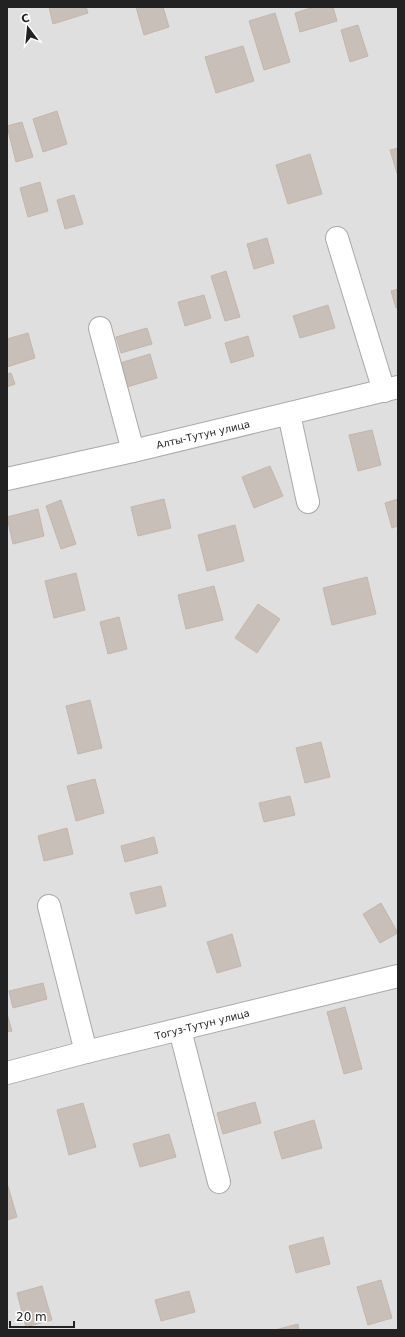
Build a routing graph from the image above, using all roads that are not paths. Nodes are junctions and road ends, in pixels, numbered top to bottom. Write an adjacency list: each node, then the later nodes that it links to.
1 (337, 238): 3 (street)
2 (100, 328): 5 (street)
3 (391, 389): 4 (street, Алты-Тутун улица)
4 (289, 414): 5 (street, Алты-Тутун улица); 7 (street)
5 (133, 451): 6 (street, Алты-Тутун улица)
6 (7, 479)
7 (308, 502)
8 (49, 906): 11 (street)
9 (398, 976): 10 (street, Тогуз-Тутун улица)
10 (180, 1030): 11 (street, Тогуз-Тутун улица); 13 (street)
11 (86, 1052): 12 (street, Тогуз-Тутун улица)
12 (7, 1073)
13 (219, 1182)

